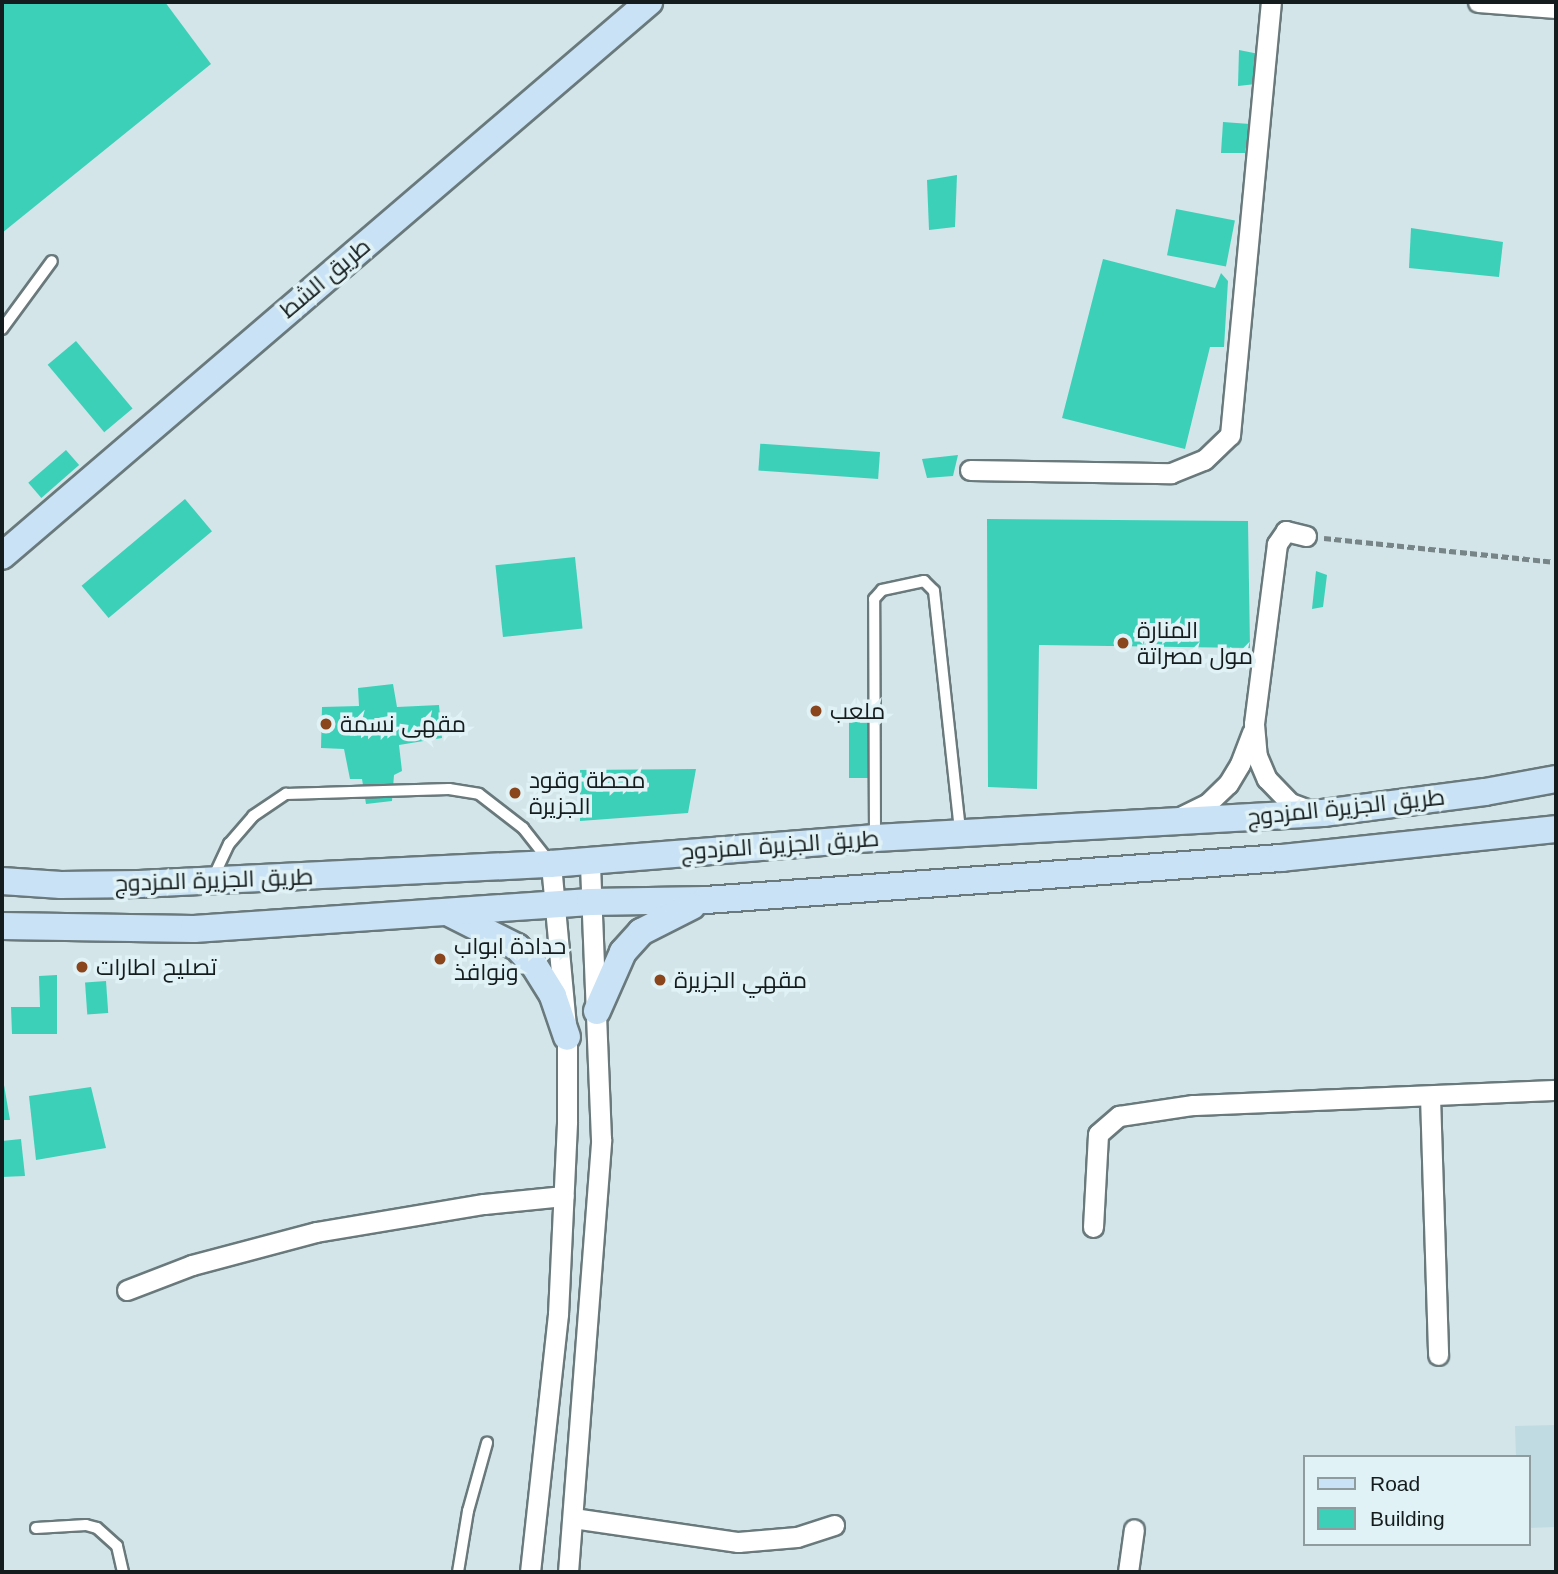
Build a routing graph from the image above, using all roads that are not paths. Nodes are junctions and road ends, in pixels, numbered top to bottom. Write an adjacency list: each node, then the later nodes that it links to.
1 (649, 2): 9 (main road, طريق الشط)
2 (1271, 2): 7 (street)
3 (1478, 2): 4 (street)
4 (1556, 8)
5 (52, 261): 6 (lane)
6 (2, 329)
7 (970, 470)
8 (1306, 536): 10 (street)
9 (2, 556)
10 (1254, 724): 12 (street); 13 (street)
11 (1556, 779): 12 (main road, طريق الجزيرة المزدوج)
12 (1323, 813): 13 (main road, طريق الجزيرة المزدوج)
13 (1145, 825): 15 (main road, طريق الجزيرة المزدوج)
14 (1556, 829): 21 (main road, طريق الجزيرة المزدوج)
15 (961, 834): 16 (main road, طريق الجزيرة المزدوج); 16 (lane)
16 (875, 838): 17 (main road, طريق الجزيرة المزدوج)
17 (590, 860): 18 (main road, طريق الجزيرة المزدوج); 22 (street)
18 (551, 864): 20 (main road, طريق الجزيرة المزدوج); 20 (lane); 23 (street)
19 (2, 881): 20 (main road, طريق الجزيرة المزدوج)
20 (211, 881)
21 (706, 900): 22 (main road, طريق الجزيرة المزدوج); 26 (main road)
22 (590, 902): 23 (main road, طريق الجزيرة المزدوج); 26 (street)
23 (554, 904): 24 (main road, طريق الجزيرة المزدوج); 27 (street)
24 (444, 911): 25 (main road, طريق الجزيرة المزدوج); 27 (main road)
25 (2, 926)
26 (597, 1011): 35 (street)
27 (567, 1037): 30 (street)
28 (1556, 1090): 29 (street)
29 (1430, 1096): 31 (street); 33 (street)
30 (564, 1196): 32 (street); 41 (street)
31 (1093, 1227)
32 (127, 1290)
33 (1438, 1355)
34 (487, 1443): 40 (lane)
35 (573, 1518): 36 (street); 42 (street)
36 (834, 1525)
37 (36, 1528): 39 (lane)
38 (1134, 1529): 43 (street)
39 (123, 1572)
40 (458, 1572)
41 (530, 1572)
42 (568, 1572)
43 (1128, 1572)

